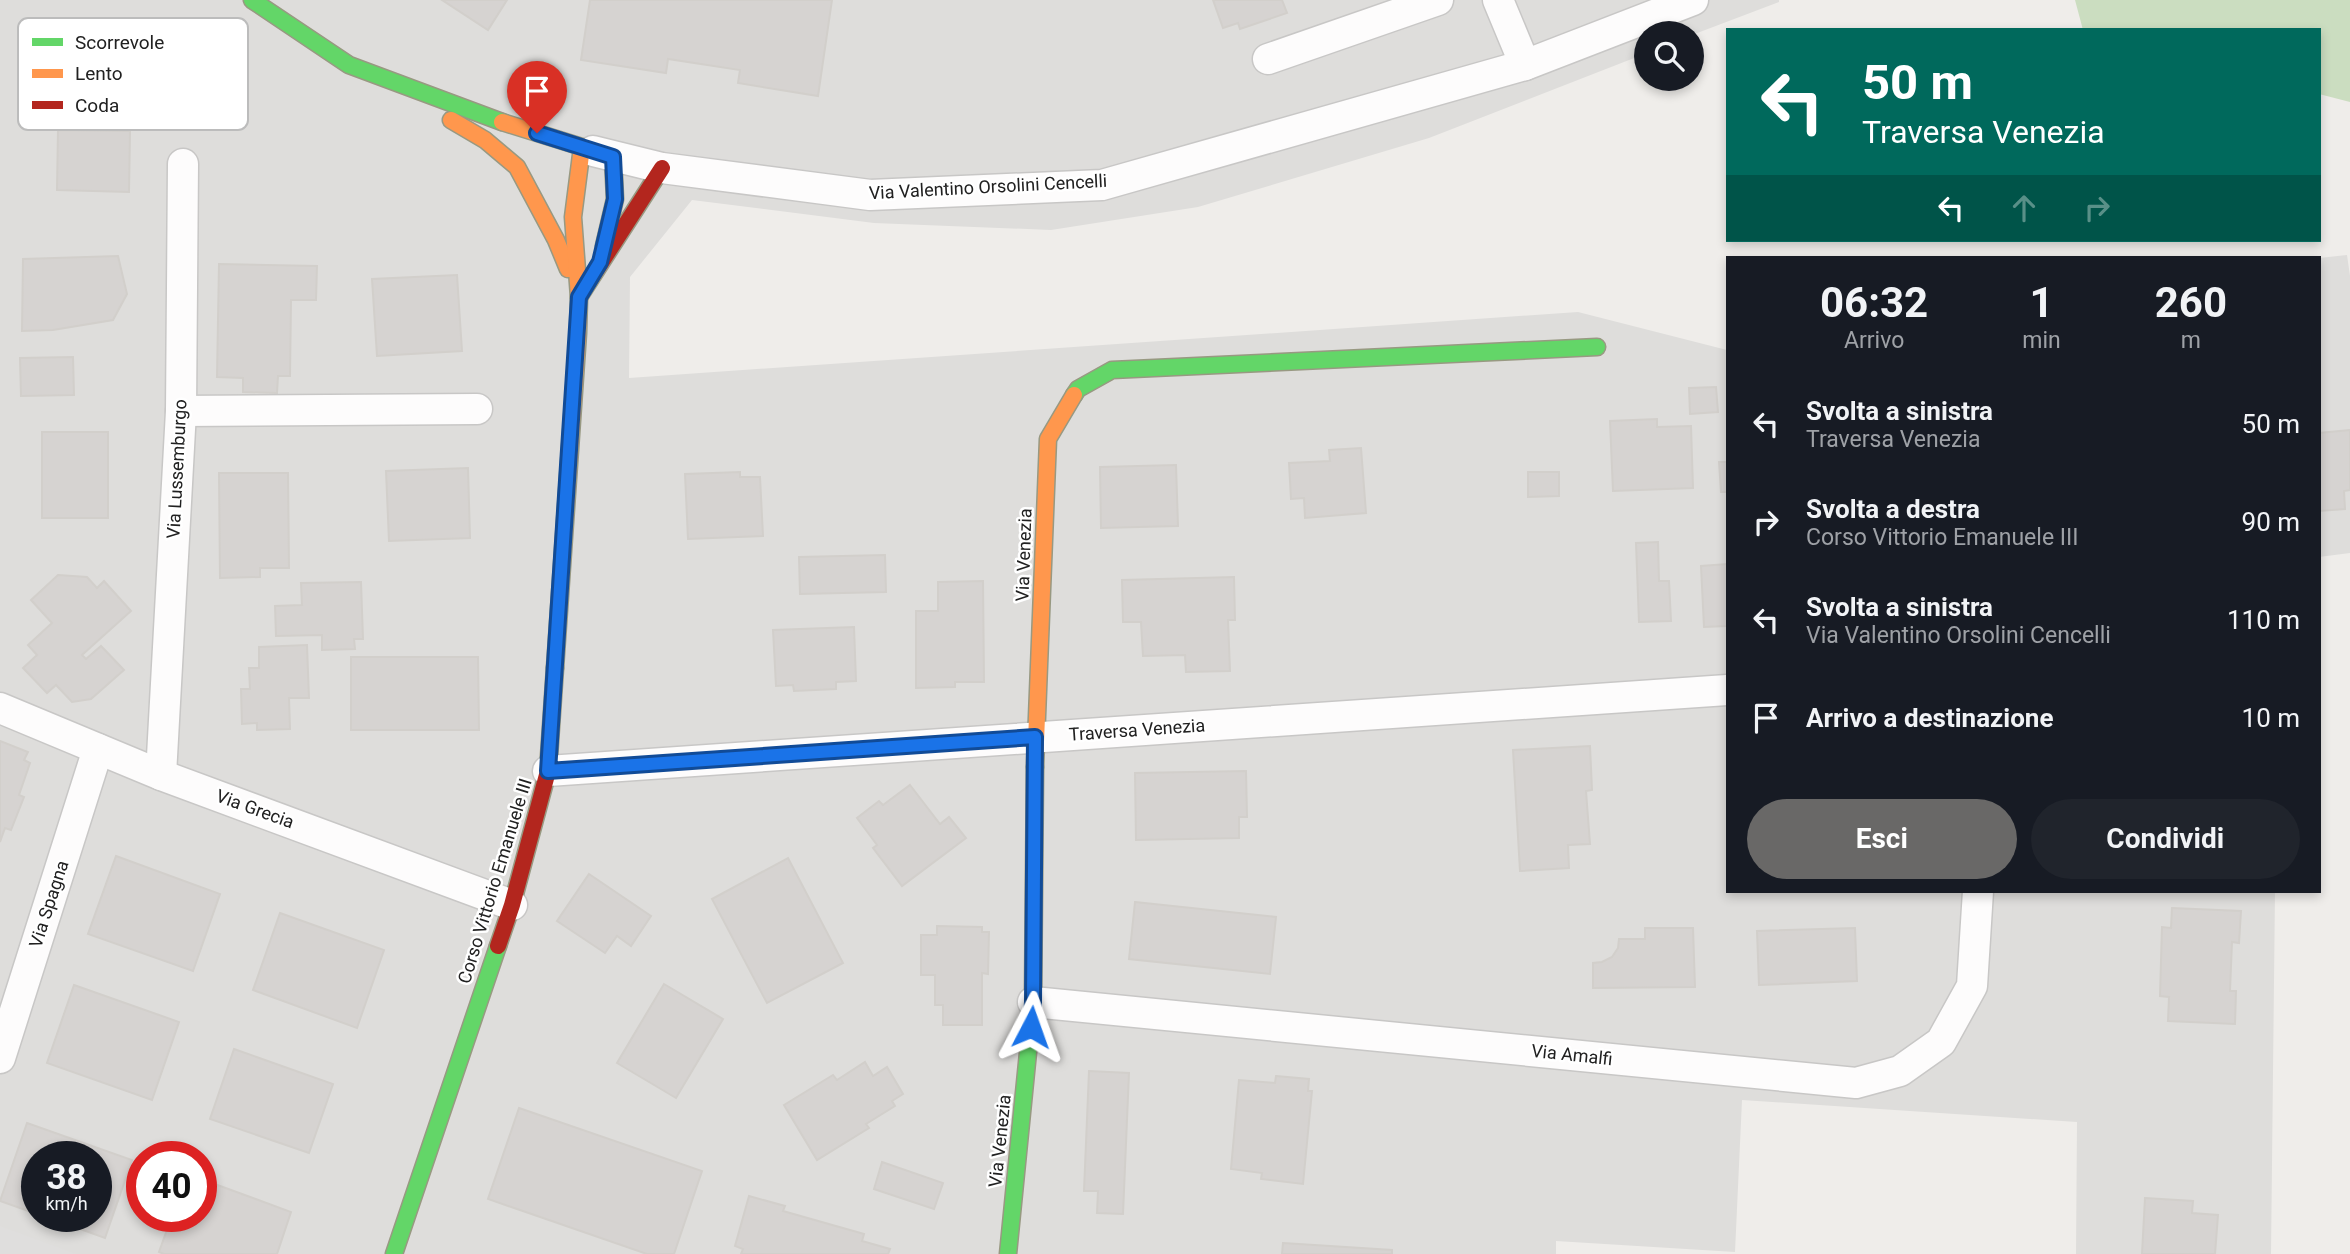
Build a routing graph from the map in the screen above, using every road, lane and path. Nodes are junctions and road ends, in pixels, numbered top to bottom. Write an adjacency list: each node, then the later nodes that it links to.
1 (252, 0): 7 (street, Via Valentino Orsolini Cencelli)
2 (1438, 0): 5 (street)
3 (1498, 0): 6 (street)
4 (1693, 0): 6 (street, Via Valentino Orsolini Cencelli)
5 (1268, 59)
6 (1525, 65): 11 (street, Via Valentino Orsolini Cencelli)
7 (423, 93): 8 (street, Via Valentino Orsolini Cencelli); 13 (street, Corso Vittorio Emanuele III)
8 (582, 147): 9 (street, Via Valentino Orsolini Cencelli); 13 (street, Corso Vittorio Emanuele III)
9 (613, 157): 11 (street, Via Valentino Orsolini Cencelli); 12 (street, Corso Vittorio Emanuele III)
10 (183, 164): 16 (street, Via Lussemburgo)
11 (662, 168): 12 (street, Corso Vittorio Emanuele III)
12 (600, 262): 13 (street, Corso Vittorio Emanuele III)
13 (579, 297): 21 (street, Corso Vittorio Emanuele III)
14 (1597, 347): 19 (street, Via Venezia)
15 (477, 409): 16 (street)
16 (181, 411): 22 (street, Via Lussemburgo)
17 (1726, 690): 19 (street, Traversa Venezia)
18 (0, 708): 20 (street, Via Grecia)
19 (1035, 737): 21 (street, Traversa Venezia); 25 (street, Via Venezia)
20 (98, 749): 22 (street, Via Grecia); 26 (street, Via Spagna)
21 (548, 771): 24 (street, Corso Vittorio Emanuele III)
22 (161, 775): 24 (street, Via Grecia)
23 (1978, 893): 25 (street, Via Amalfi)
24 (512, 905): 27 (street, Corso Vittorio Emanuele III)
25 (1033, 1002): 28 (street, Via Venezia)
26 (0, 1058)
27 (394, 1254)
28 (1008, 1254)

